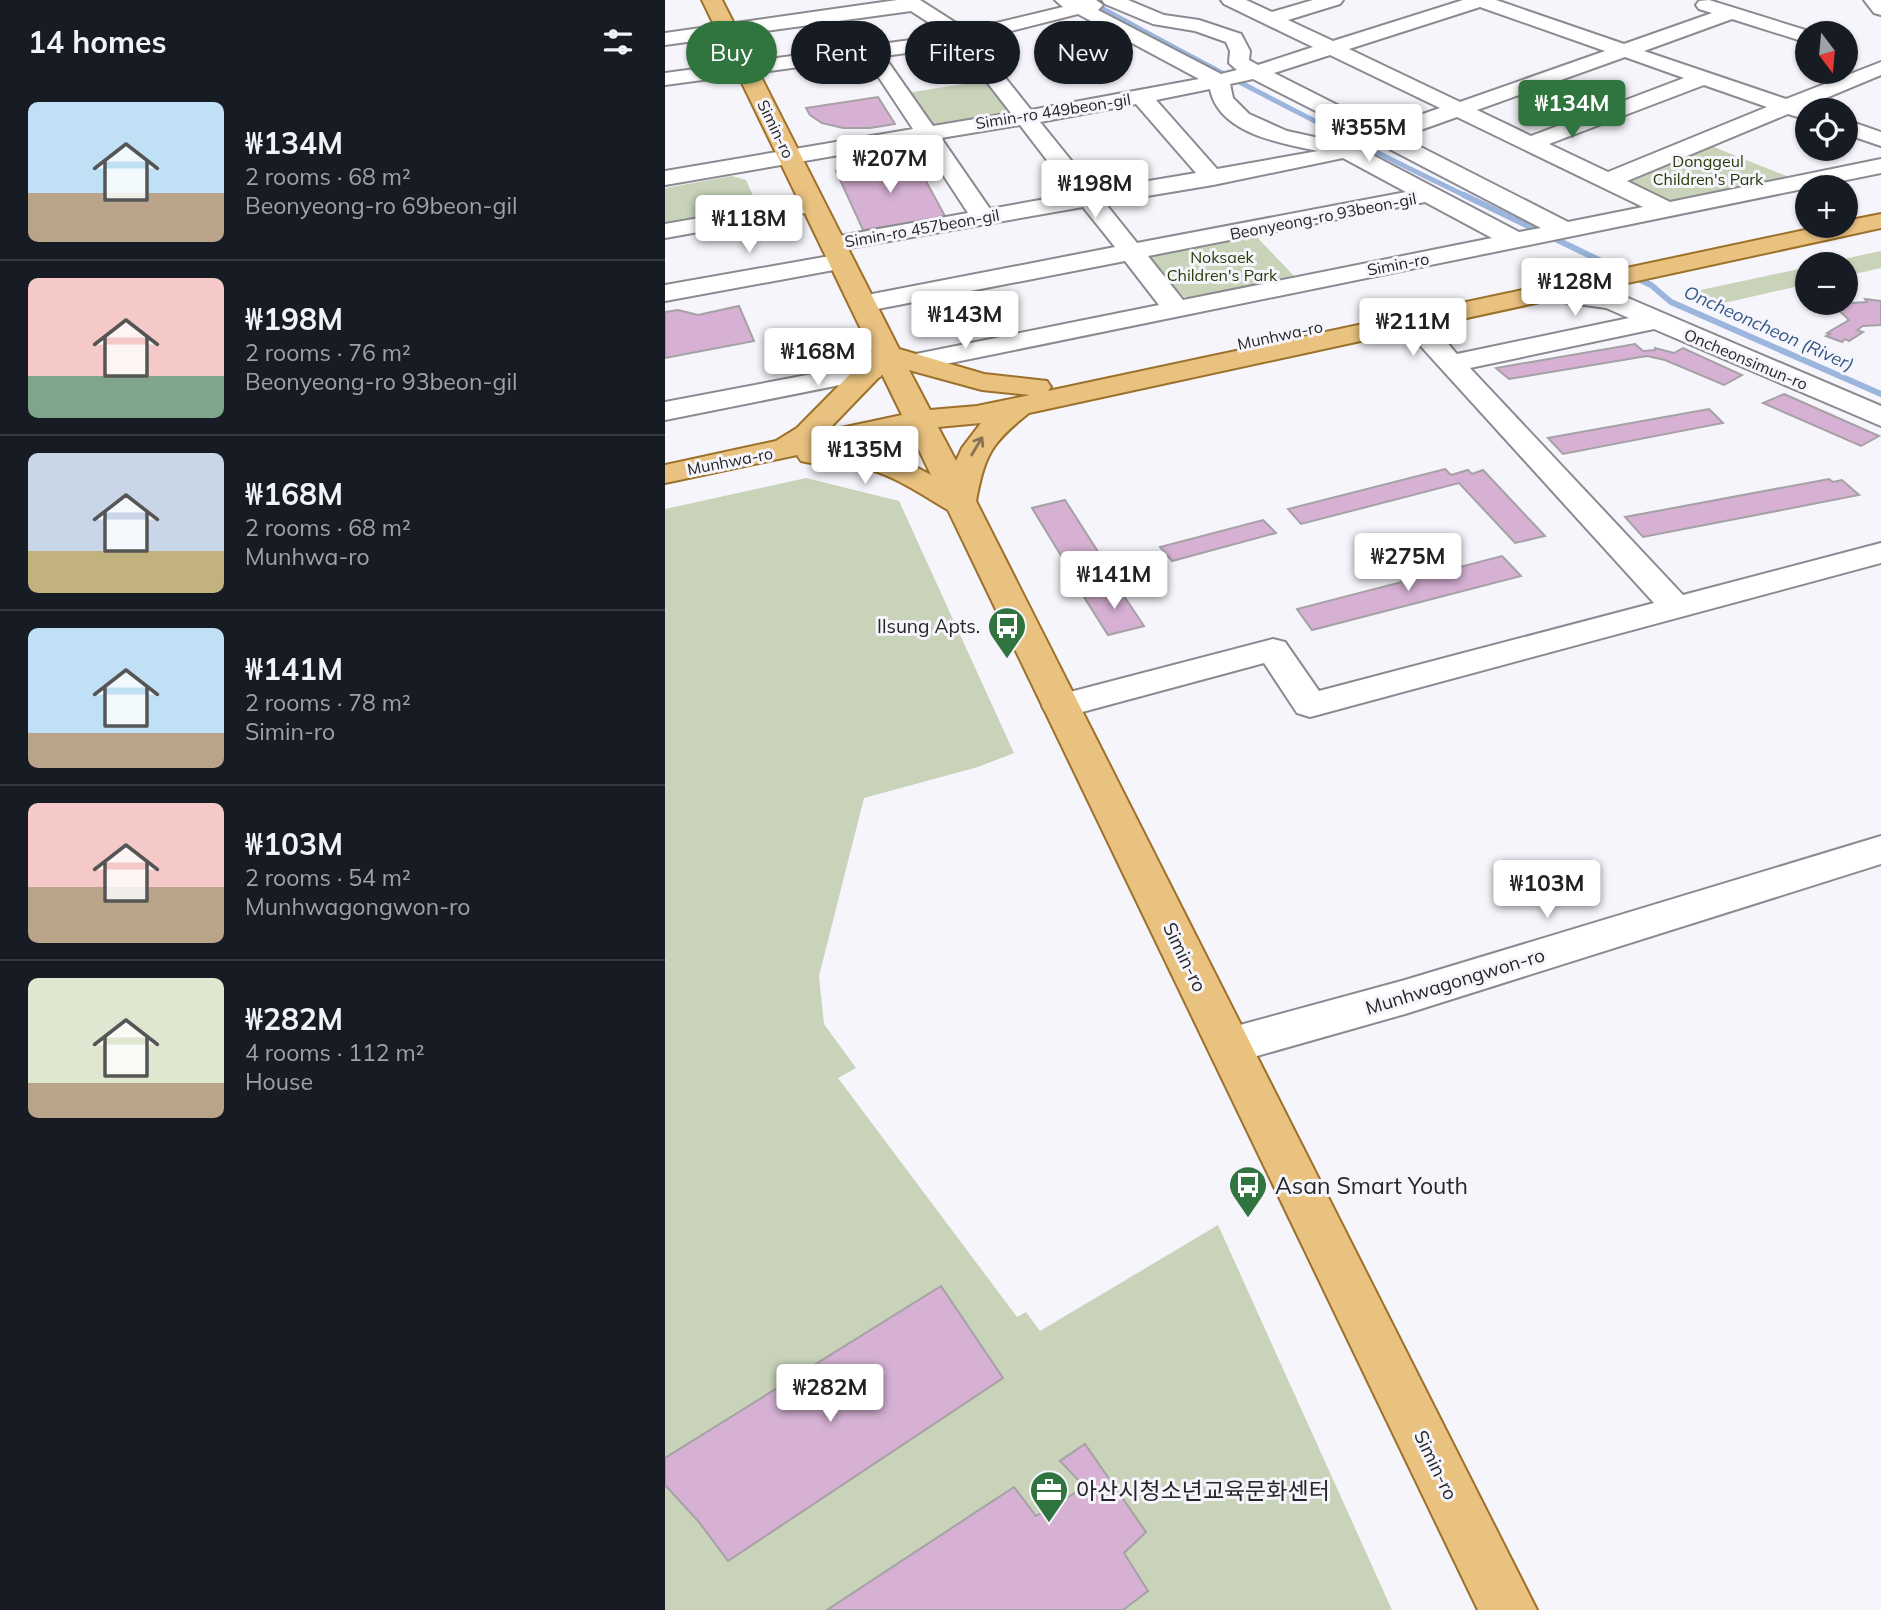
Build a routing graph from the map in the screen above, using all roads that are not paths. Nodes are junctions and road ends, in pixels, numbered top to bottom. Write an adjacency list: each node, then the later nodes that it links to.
1 (712, 0): 13 (main road, Simin-ro)
2 (1112, 0): 9 (street); 25 (street)
3 (1231, 0): 12 (street)
4 (1333, 0): 12 (street)
5 (1480, 0): 20 (street); 21 (street)
6 (1690, 0): 11 (street)
7 (1874, 0): 10 (street)
8 (911, 3): 14 (street); 16 (street)
9 (1072, 4): 15 (street); 29 (street)
10 (1881, 9)
11 (1731, 13): 17 (street); 21 (street, Simin-ro 457beon-gil)
12 (1271, 19): 20 (street)
13 (722, 21)
14 (938, 21)
15 (1018, 21)
16 (777, 23)
17 (1795, 33)
18 (686, 36): 19 (street)
19 (665, 39)
20 (1331, 48): 25 (street); 35 (street)
21 (1625, 51): 27 (street); 35 (street, Simin-ro 457beon-gil)
22 (1859, 53): 23 (street)
23 (1881, 60)
24 (1881, 68): 34 (street)
25 (1256, 72): 29 (street, Simin-ro 449beon-gil); 41 (street)
26 (686, 76): 28 (street)
27 (1703, 78): 36 (street); 43 (street)
28 (665, 79)
29 (1219, 81): 33 (street, Simin-ro 449beon-gil); 44 (street)
30 (891, 82): 40 (street)
31 (754, 84): 45 (main road, Simin-ro)
32 (1000, 84): 38 (street)
33 (1141, 97): 38 (street, Simin-ro 449beon-gil); 48 (street, Simin-ro 449beon-gil)
34 (1822, 98)
35 (1459, 110): 41 (street, Simin-ro 457beon-gil); 43 (street)
36 (1795, 110)
37 (1795, 112): 49 (street)
38 (1025, 116): 40 (street, Simin-ro 449beon-gil); 51 (street)
39 (1858, 131): 42 (street)
40 (924, 132): 45 (street, Simin-ro 449beon-gil); 56 (street)
41 (1381, 138): 44 (street, Simin-ro 457beon-gil); 59 (street)
42 (1881, 139)
43 (1529, 144): 49 (street)
44 (1345, 149): 48 (street, Simin-ro 457beon-gil); 50 (street)
45 (789, 157): 47 (street, Simin-ro 449beon-gil); 52 (main road, Simin-ro)
46 (1881, 166): 53 (street, Simin-ro)
47 (665, 178)
48 (1213, 178): 51 (street, Simin-ro 457beon-gil)
49 (1607, 181): 53 (street)
50 (1430, 194): 61 (street); 63 (street, Beonyeong-ro 93beon-gil)
51 (1090, 198): 56 (street, Simin-ro 457beon-gil); 63 (street)
52 (813, 205): 60 (street); 62 (main road, Simin-ro)
53 (1666, 209): 59 (street, Simin-ro)
54 (1881, 210): 55 (main road)
55 (1858, 215)
56 (982, 217): 62 (street, Simin-ro 457beon-gil)
57 (1881, 221): 64 (main road, Munhwa-ro)
58 (1795, 229): 64 (main road, Munhwa-ro)
59 (1565, 230): 61 (street, Simin-ro)
60 (665, 231)
61 (1515, 240): 67 (street, Simin-ro)
62 (837, 253): 65 (street, Simin-ro 457beon-gil); 66 (main road, Simin-ro)
63 (1133, 253): 66 (street); 67 (street)
64 (1610, 279): 68 (main road, Munhwa-ro); 69 (street, Oncheonsimun-ro); 73 (main road, Munhwa-ro)
65 (665, 293)
66 (862, 304): 71 (main road, Simin-ro)
67 (1177, 309): 70 (street, Simin-ro)
68 (1410, 320): 72 (street); 73 (main road, Munhwa-ro)
69 (1657, 320): 72 (street); 75 (street, Oncheonsimun-ro)
70 (916, 362): 71 (main road); 73 (main road)
71 (878, 363): 74 (street); 76 (main road, Simin-ro); 77 (main road)
72 (1450, 364): 81 (street)
73 (1029, 396): 76 (main road, Munhwa-ro); 79 (main road, one-way to 73)
74 (665, 411)
75 (1881, 417)
76 (919, 420): 77 (main road, Munhwa-ro); 79 (main road, Simin-ro)
77 (774, 452): 78 (main road, Munhwa-ro); 79 (main road)
78 (665, 474)
79 (960, 504): 82 (main road, Simin-ro)
80 (1881, 553): 81 (street)
81 (1677, 607): 82 (street)
82 (1060, 706): 84 (main road, Simin-ro)
83 (1881, 850): 84 (street, Munhwagongwon-ro)
84 (1229, 1046): 85 (main road, Simin-ro)
85 (1508, 1610)

